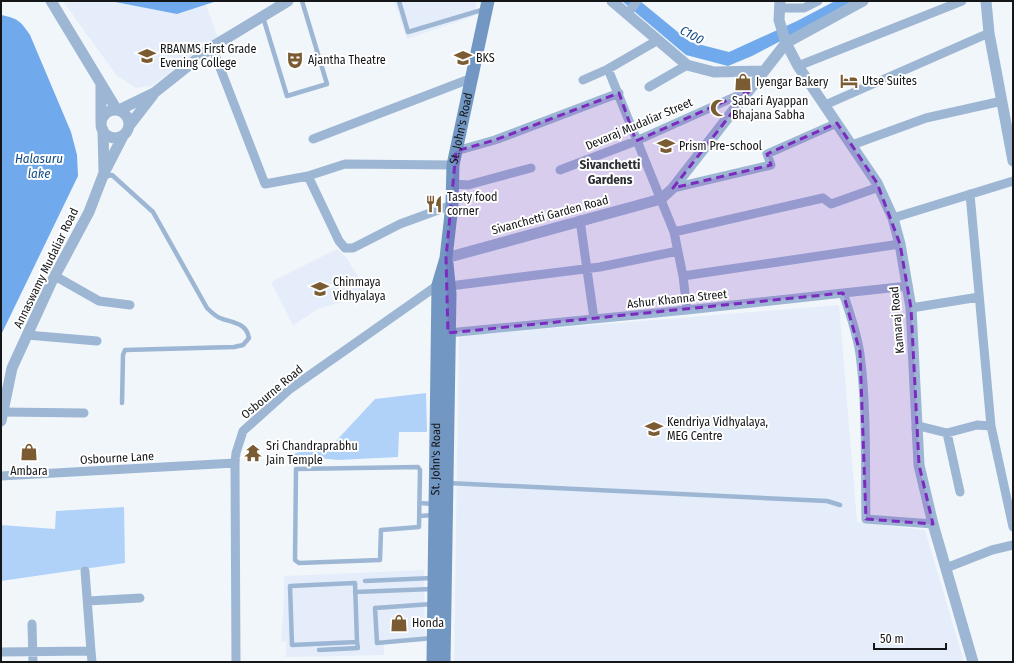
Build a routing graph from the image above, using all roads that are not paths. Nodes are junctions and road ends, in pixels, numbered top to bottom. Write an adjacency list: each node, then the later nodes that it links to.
1 (288, 1): 14 (street)
2 (302, 1): 14 (lane)
3 (399, 1): 11 (lane)
4 (612, 1): 16 (street)
5 (637, 1): 13 (street)
6 (818, 1): 12 (street)
7 (863, 1): 17 (street, Sivanchetti Garden Road)
8 (962, 1): 20 (street)
9 (986, 1): 15 (street)
10 (51, 2): 25 (street)
11 (487, 5): 23 (main road, St. John's Road)
12 (780, 5): 17 (street, Kamaraj Road)
13 (631, 9)
14 (263, 17): 18 (street)
15 (989, 33): 30 (street); 31 (street)
16 (658, 40): 19 (street); 21 (street)
17 (786, 43): 20 (street, Kamaraj Road); 22 (street, Sivanchetti Garden Road)
18 (212, 47): 28 (street); 46 (street)
19 (687, 65): 22 (street); 26 (street)
20 (798, 66): 31 (street, Kamaraj Road)
21 (608, 69): 24 (street); 29 (street)
22 (763, 71): 27 (street, Sivanchetti Garden Road)
23 (472, 78): 37 (street); 40 (main road, St. John's Road)
24 (583, 80)
25 (101, 85): 32 (street); 34 (street)
26 (649, 87)
27 (750, 90): 38 (street, Devaraj Mudaliar Street); 50 (street, Sivanchetti Garden Road)
28 (154, 92): 32 (street); 36 (street, Annaswamy Mudaliar Road)
29 (619, 93): 38 (street); 40 (street)
30 (1002, 101): 35 (street); 39 (street)
31 (825, 105): 33 (street, Kamaraj Road)
32 (118, 110): 34 (street); 36 (street)
33 (837, 123): 39 (street, Kamaraj Road); 50 (street)
34 (102, 126): 36 (street); 45 (street)
35 (1010, 128): 41 (street)
36 (126, 131): 45 (street, Annaswamy Mudaliar Road)
37 (313, 139)
38 (636, 140): 44 (street, Devaraj Mudaliar Street); 52 (street)
39 (852, 145): 49 (street, Kamaraj Road)
40 (456, 151): 42 (main road, St. John's Road)
41 (1012, 155)
42 (453, 165): 46 (street); 48 (main road, St. John's Road)
43 (531, 168): 48 (street)
44 (560, 170)
45 (104, 175): 61 (street, Annaswamy Mudaliar Road); 74 (lane)
46 (308, 176): 53 (street)
47 (1013, 181): 51 (street)
48 (453, 184): 53 (main road, St. John's Road)
49 (879, 187): 54 (street, Kamaraj Road); 56 (street)
50 (674, 188): 52 (street, Sivanchetti Garden Road)
51 (970, 194): 54 (street); 66 (street)
52 (661, 199): 55 (street, Sivanchetti Garden Road); 56 (street)
53 (452, 205): 59 (main road, St. John's Road)
54 (892, 218): 57 (street, Kamaraj Road)
55 (580, 220): 59 (street, Sivanchetti Garden Road); 60 (street)
56 (674, 232): 58 (street)
57 (900, 244): 62 (street); 64 (street, Kamaraj Road)
58 (678, 251): 60 (street); 62 (street)
59 (446, 258): 63 (main road, St. John's Road)
60 (588, 269): 63 (street); 70 (street)
61 (55, 276): 67 (street); 72 (street, Annaswamy Mudaliar Road)
62 (683, 276): 69 (street)
63 (445, 285): 71 (main road, St. John's Road); 80 (street, Osbourne Road); 88 (main road, St. John's Road)
64 (908, 286): 65 (street, Ashur Khanna Street); 68 (street, Kamaraj Road)
65 (843, 293): 69 (street, Ashur Khanna Street); 90 (street)
66 (979, 297): 68 (street); 77 (street)
67 (130, 304)
68 (911, 308): 78 (street, Kamaraj Road)
69 (687, 310): 70 (street, Ashur Khanna Street)
70 (594, 319): 71 (street, Ashur Khanna Street)
71 (448, 333): 83 (main road, St. John's Road)
72 (28, 335): 73 (street); 76 (street, Annaswamy Mudaliar Road)
73 (97, 341)
74 (122, 403)
75 (84, 413): 76 (street)
76 (2, 417)
77 (991, 426): 79 (street); 84 (street)
78 (916, 428): 79 (street); 90 (street, Kamaraj Road)
79 (947, 433): 85 (street)
80 (234, 463): 81 (street, Osbourne Lane); 112 (street, Osbourne Road)
81 (1, 476)
82 (1013, 481): 84 (street)
83 (447, 483): 87 (lane); 114 (main road, St. John's Road)
84 (1003, 483): 91 (street)
85 (960, 492)
86 (420, 504): 88 (lane); 89 (lane); 89 (lane)
87 (840, 505)
88 (435, 510): 89 (lane); 97 (main road, St. John's Road)
89 (420, 516)
90 (933, 524): 93 (street, Kamaraj Road)
91 (1013, 527)
92 (1013, 545): 93 (street)
93 (946, 568): 115 (street, Kamaraj Road)
94 (85, 572): 101 (street)
95 (416, 579): 96 (lane); 97 (lane); 98 (lane)
96 (365, 581)
97 (434, 583): 98 (lane); 102 (main road, St. John's Road)
98 (416, 589): 99 (lane)
99 (355, 592): 105 (lane); 105 (lane)
100 (140, 598): 101 (street)
101 (88, 601): 107 (street)
102 (434, 604): 104 (main road, St. John's Road); 104 (lane)
103 (32, 624): 109 (street)
104 (433, 638): 113 (main road, St. John's Road)
105 (357, 642): 106 (lane)
106 (319, 650)
107 (91, 651): 109 (street); 111 (street)
108 (1, 652): 109 (street)
109 (33, 652): 110 (street)
110 (32, 662)
111 (92, 662)
112 (236, 662)
113 (433, 662)
114 (444, 662)
115 (973, 662)

